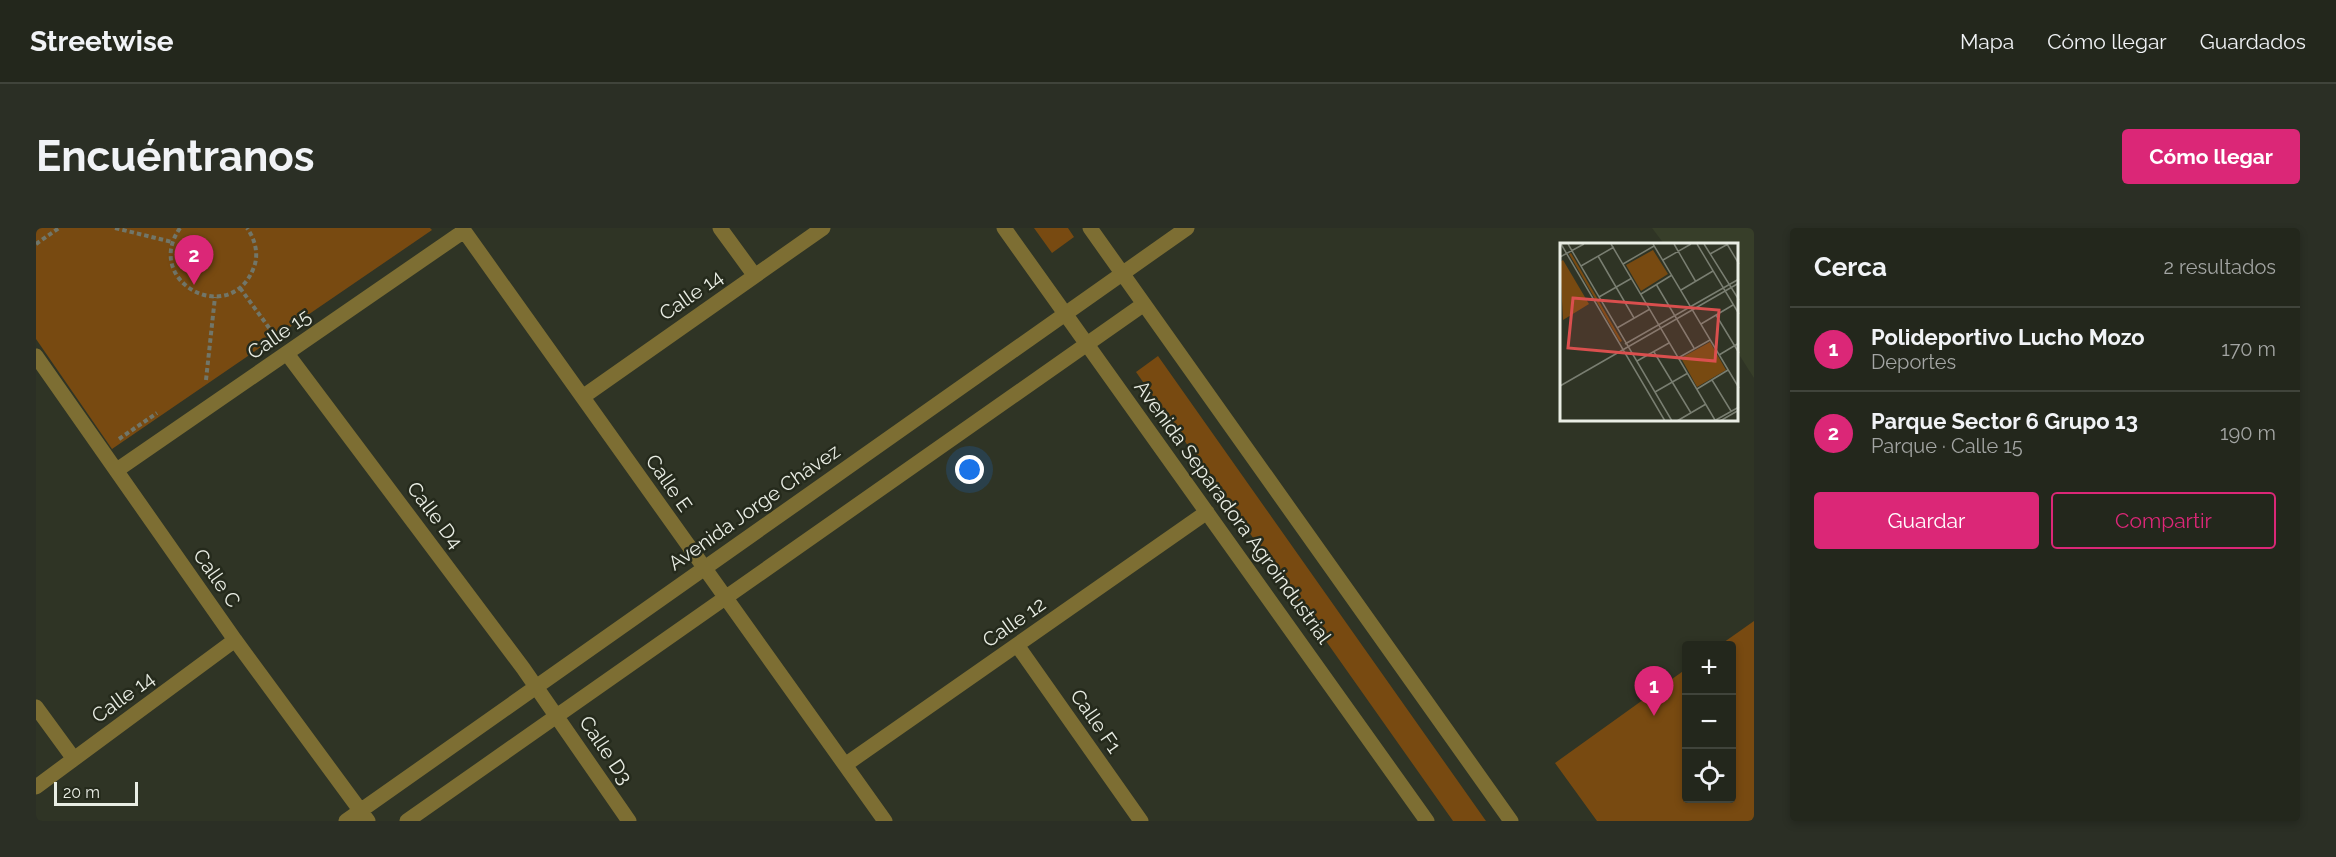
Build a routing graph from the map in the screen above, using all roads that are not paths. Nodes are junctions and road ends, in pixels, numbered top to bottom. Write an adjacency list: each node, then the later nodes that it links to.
1 (720, 228): 8 (street)
2 (823, 228): 8 (street, Calle 14)
3 (1004, 228): 10 (street, Avenida Separadora Agroindustrial)
4 (1090, 228): 7 (street)
5 (1187, 228): 7 (street, Avenida Jorge Chávez)
6 (463, 230): 12 (street, Calle 15); 14 (street, Calle E)
7 (1122, 274): 9 (street); 10 (street, Avenida Jorge Chávez)
8 (755, 276): 14 (street, Calle 14)
9 (1144, 304): 11 (street); 35 (street)
10 (1066, 314): 11 (street, Avenida Separadora Agroindustrial); 17 (street, Avenida Jorge Chávez)
11 (1086, 344): 16 (street, Avenida Separadora Agroindustrial); 18 (street)
12 (288, 354): 15 (street, Calle 15); 21 (street, Calle D4)
13 (36, 356): 15 (street, Calle C)
14 (584, 396): 17 (street, Calle E)
15 (117, 470): 19 (street, Calle C)
16 (1207, 512): 20 (street, Calle 12); 34 (street, Avenida Separadora Agroindustrial)
17 (704, 568): 18 (street, Calle E); 21 (street, Avenida Jorge Chávez)
18 (725, 597): 24 (street); 26 (street, Calle E)
19 (235, 640): 25 (street, Calle 14); 28 (street, Calle C)
20 (1017, 645): 26 (street, Calle 12); 33 (street, Calle F1)
21 (538, 688): 22 (street, Calle D4); 28 (street, Avenida Jorge Chávez)
22 (547, 702): 24 (street, Calle D3)
23 (36, 707): 25 (street)
24 (557, 716): 30 (street); 31 (street, Calle D3)
25 (74, 759): 27 (street, Calle 14)
26 (845, 765): 32 (street, Calle E)
27 (36, 787)
28 (364, 816): 29 (street, Avenida Jorge Chávez)
29 (346, 821)
30 (407, 821)
31 (629, 821)
32 (885, 821)
33 (1141, 821)
34 (1427, 821)
35 (1511, 821)

